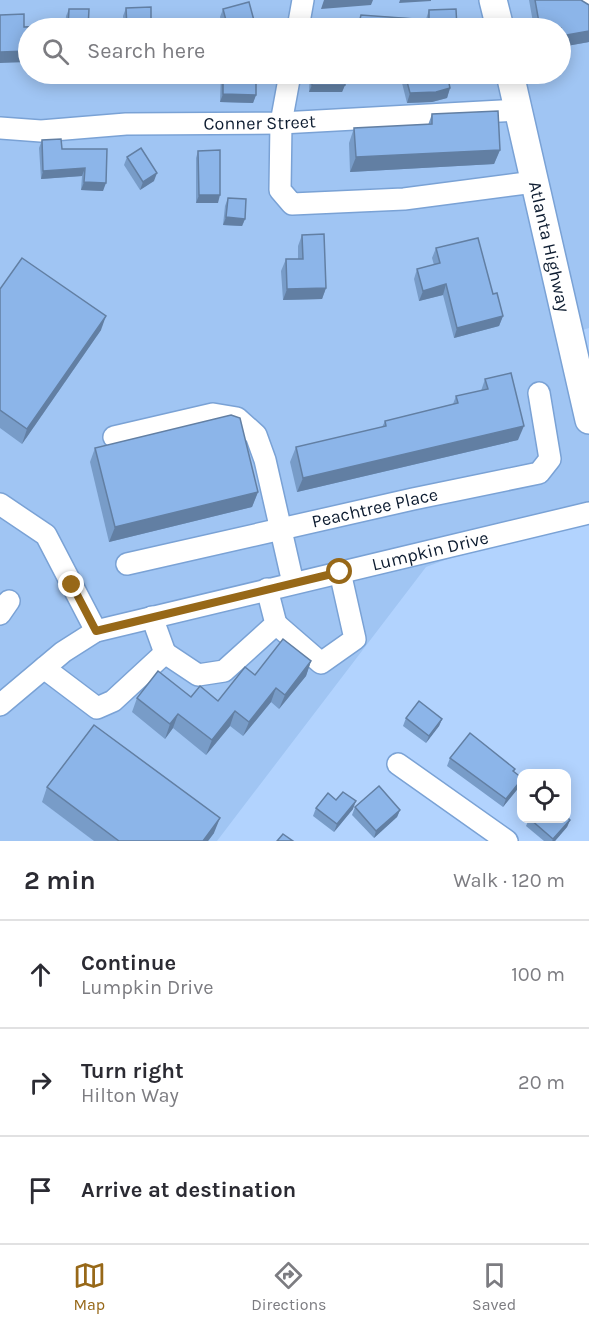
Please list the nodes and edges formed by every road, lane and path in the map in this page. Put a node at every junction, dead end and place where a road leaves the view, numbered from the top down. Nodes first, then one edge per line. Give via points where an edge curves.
1 (303, 0) edge
2 (493, 0) edge
3 (300, 18) edge
4 (498, 18) edge
5 (288, 84) edge
6 (512, 84) edge
7 (518, 110) junction
8 (281, 123) junction
9 (0, 129) edge
10 (534, 182) junction
11 (539, 393) dead end
12 (589, 420) edge
13 (114, 437) dead end
14 (0, 504) edge
15 (589, 513) edge
16 (280, 529) junction
17 (127, 564) dead end
18 (340, 572) junction
19 (293, 583) junction
20 (267, 589) junction
21 (152, 617) junction
22 (276, 624) junction
23 (96, 631) junction
24 (165, 653) junction
25 (44, 668) junction
26 (0, 705) edge
27 (398, 764) dead end
28 (507, 841) edge

1 - 3 street
2 - 4 main road
5 - 8 street
6 - 7 main road, Atlanta Highway
7 - 8 street, Conner Street
7 - 10 main road, Atlanta Highway
8 - 9 street, Conner Street
8 - 10 street via 280,190 292,204 404,200
10 - 12 main road, Atlanta Highway
11 - 16 street, Peachtree Place via 550,459 538,473
13 - 16 street via 213,414 237,418 256,435
14 - 23 street via 46,535
15 - 18 street, Lumpkin Drive
16 - 17 street, Peachtree Place
16 - 19 street
18 - 19 street, Lumpkin Drive
18 - 22 street via 355,639 321,663
19 - 20 street, Lumpkin Drive
20 - 21 street, Lumpkin Drive
20 - 22 street
21 - 23 street, Lumpkin Drive
21 - 24 street
22 - 24 street via 224,671 198,675
23 - 25 street, Lumpkin Drive
24 - 25 street via 113,701 97,708
25 - 26 street, Lumpkin Drive
27 - 28 street

